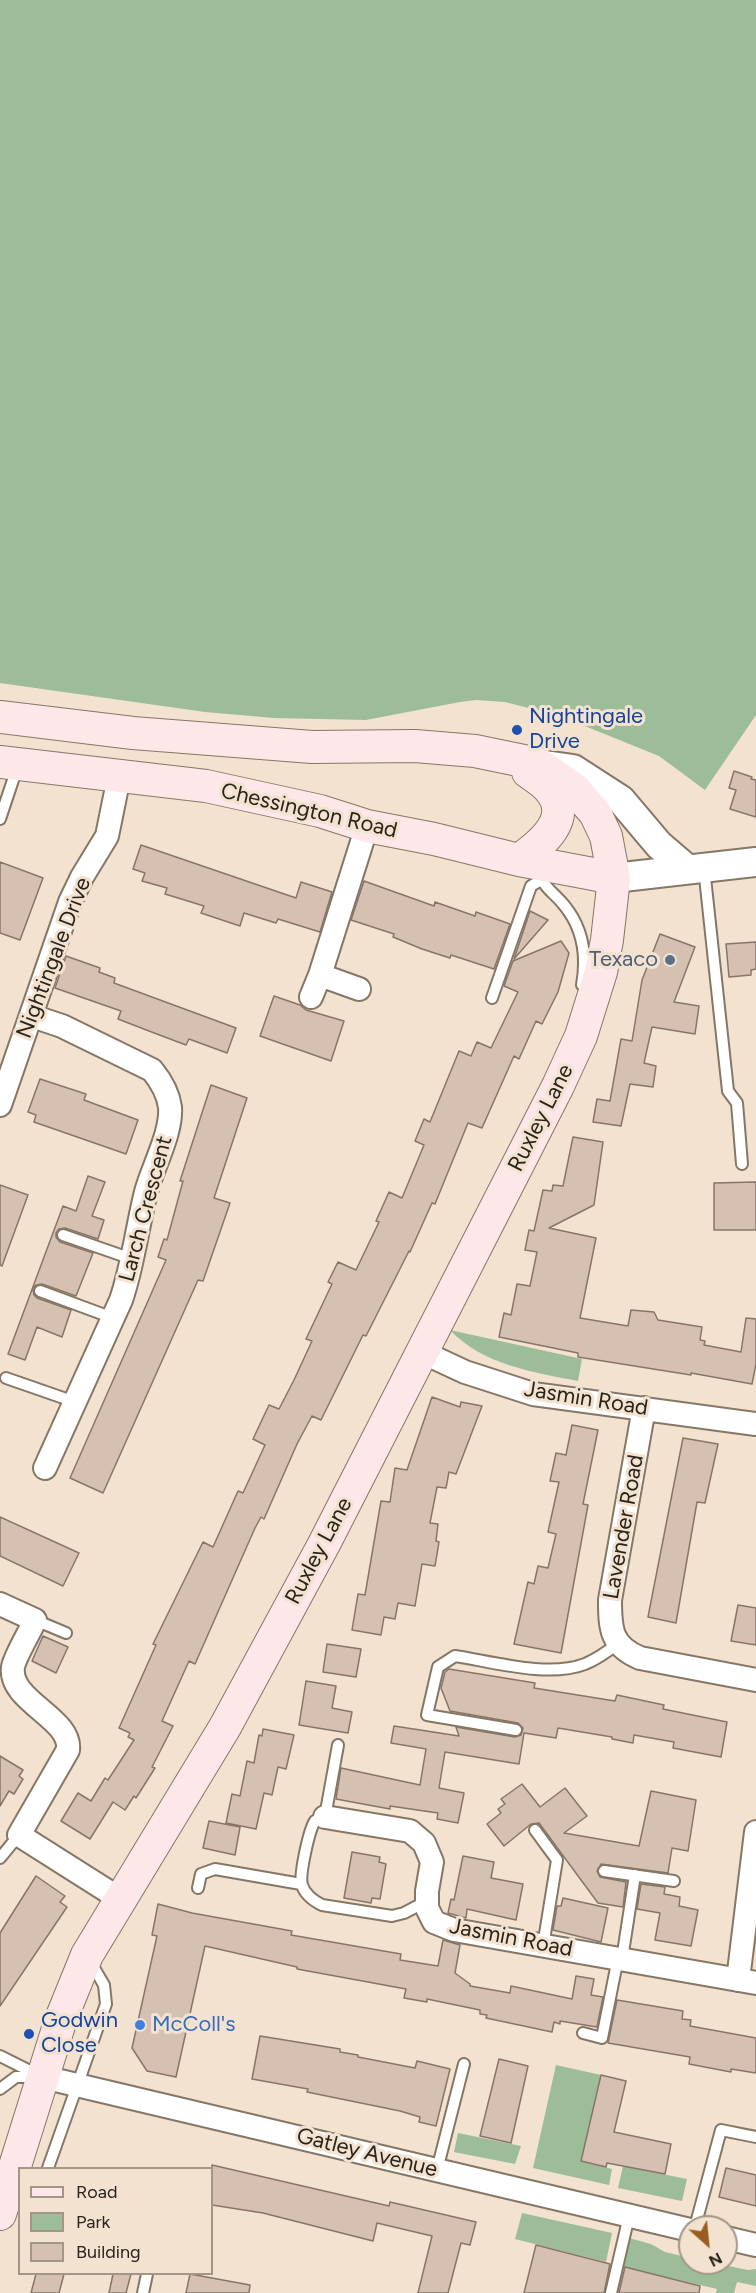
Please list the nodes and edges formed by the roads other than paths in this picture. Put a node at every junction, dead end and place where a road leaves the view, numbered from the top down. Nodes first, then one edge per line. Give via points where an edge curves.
1 (0, 717) edge
2 (496, 755) junction
3 (9, 763) edge
4 (538, 764) junction
5 (119, 777) junction
6 (0, 819) edge
7 (367, 826) junction
8 (756, 862) edge
9 (532, 868) junction
10 (695, 868) junction
11 (614, 878) junction
12 (320, 975) junction
13 (359, 989) dead end
14 (311, 997) dead end
15 (579, 997) dead end
16 (492, 998) dead end
17 (32, 1016) junction
18 (0, 1105) edge
19 (742, 1164) dead end
20 (63, 1235) dead end
21 (132, 1259) junction
22 (40, 1291) dead end
23 (113, 1317) junction
24 (422, 1352) junction
25 (6, 1378) dead end
26 (75, 1402) junction
27 (644, 1408) junction
28 (756, 1424) edge
29 (45, 1468) dead end
30 (0, 1604) edge
31 (35, 1620) junction
32 (66, 1633) dead end
33 (617, 1644) junction
34 (756, 1680) edge
35 (516, 1730) dead end
36 (338, 1745) dead end
37 (325, 1817) junction
38 (535, 1830) dead end
39 (756, 1832) edge
40 (19, 1835) junction
41 (0, 1858) edge
42 (604, 1870) dead end
43 (635, 1875) junction
44 (674, 1881) dead end
45 (301, 1884) junction
46 (198, 1888) dead end
47 (120, 1899) junction
48 (427, 1901) junction
49 (543, 1946) junction
50 (87, 1955) junction
51 (620, 1959) junction
52 (747, 1982) edge
53 (583, 2033) dead end
54 (0, 2056) edge
55 (464, 2064) dead end
56 (43, 2077) junction
57 (78, 2087) junction
58 (0, 2089) edge
59 (756, 2137) edge
60 (49, 2167) edge
61 (437, 2170) junction
62 (6, 2196) edge
63 (698, 2215) edge
64 (629, 2216) junction
65 (678, 2227) edge
66 (738, 2241) edge
67 (756, 2245) edge
68 (147, 2275) edge
69 (143, 2293) edge
70 (611, 2293) edge

1 - 2 main road via 133,733 300,746 415,746
2 - 4 main road
2 - 9 main road via 550,790 557,805 558,819
3 - 5 main road, Chessington Road
3 - 6 lane
4 - 10 street via 573,769 621,800 659,845
4 - 11 main road via 574,789 595,813 606,836
5 - 7 main road, Chessington Road via 206,786 320,811
5 - 17 street, Nightingale Drive via 107,836 70,902
7 - 9 main road, Chessington Road via 434,839
7 - 12 street
8 - 10 street, Chessington Road
9 - 11 main road, Chessington Road
9 - 15 lane via 565,906 584,948
9 - 16 lane via 531,886
10 - 11 street, Chessington Road
10 - 19 lane via 728,1091 737,1103
11 - 24 main road, Ruxley Lane via 601,972 558,1086
12 - 13 street
12 - 14 street
17 - 18 street, Nightingale Drive
17 - 21 street, Larch Crescent via 62,1026 152,1070 167,1092 169,1120
20 - 21 lane
21 - 23 street, Larch Crescent
22 - 23 lane
23 - 26 street, Larch Crescent
24 - 27 street, Jasmin Road via 465,1372 533,1394
24 - 47 main road, Ruxley Lane via 225,1727
25 - 26 lane
26 - 29 street, Larch Crescent
27 - 28 street, Jasmin Road
27 - 33 street, Lavender Road via 610,1600 610,1622
30 - 31 street
31 - 32 lane
31 - 40 street via 13,1667 15,1681 69,1742
33 - 34 street via 640,1658
33 - 35 lane via 584,1665 564,1669 547,1670 455,1656 438,1666 428,1715
36 - 37 lane
37 - 45 lane via 311,1827
37 - 48 street, Jasmin Road via 410,1832 424,1843 432,1862
38 - 49 lane via 557,1860
39 - 52 street, Jasmin Road
40 - 41 lane
40 - 47 street
42 - 43 lane
43 - 44 lane
43 - 51 lane
45 - 46 lane via 215,1869 201,1874
45 - 48 lane via 322,1905 392,1916
47 - 50 main road, Ruxley Lane
48 - 49 street, Jasmin Road via 434,1922 454,1930
49 - 51 street, Jasmin Road
50 - 56 main road, Ruxley Lane
50 - 57 lane via 104,1985 106,2004
51 - 52 street, Jasmin Road
51 - 53 lane via 602,2038
54 - 56 lane
55 - 61 lane
56 - 57 street, Gatley Avenue
56 - 58 lane via 16,2077
56 - 62 main road, Ruxley Lane
57 - 60 lane
57 - 61 street, Gatley Avenue
59 - 63 lane via 721,2130
61 - 64 street, Gatley Avenue
64 - 65 street, Gatley Avenue
64 - 70 lane
66 - 67 street
68 - 69 lane

